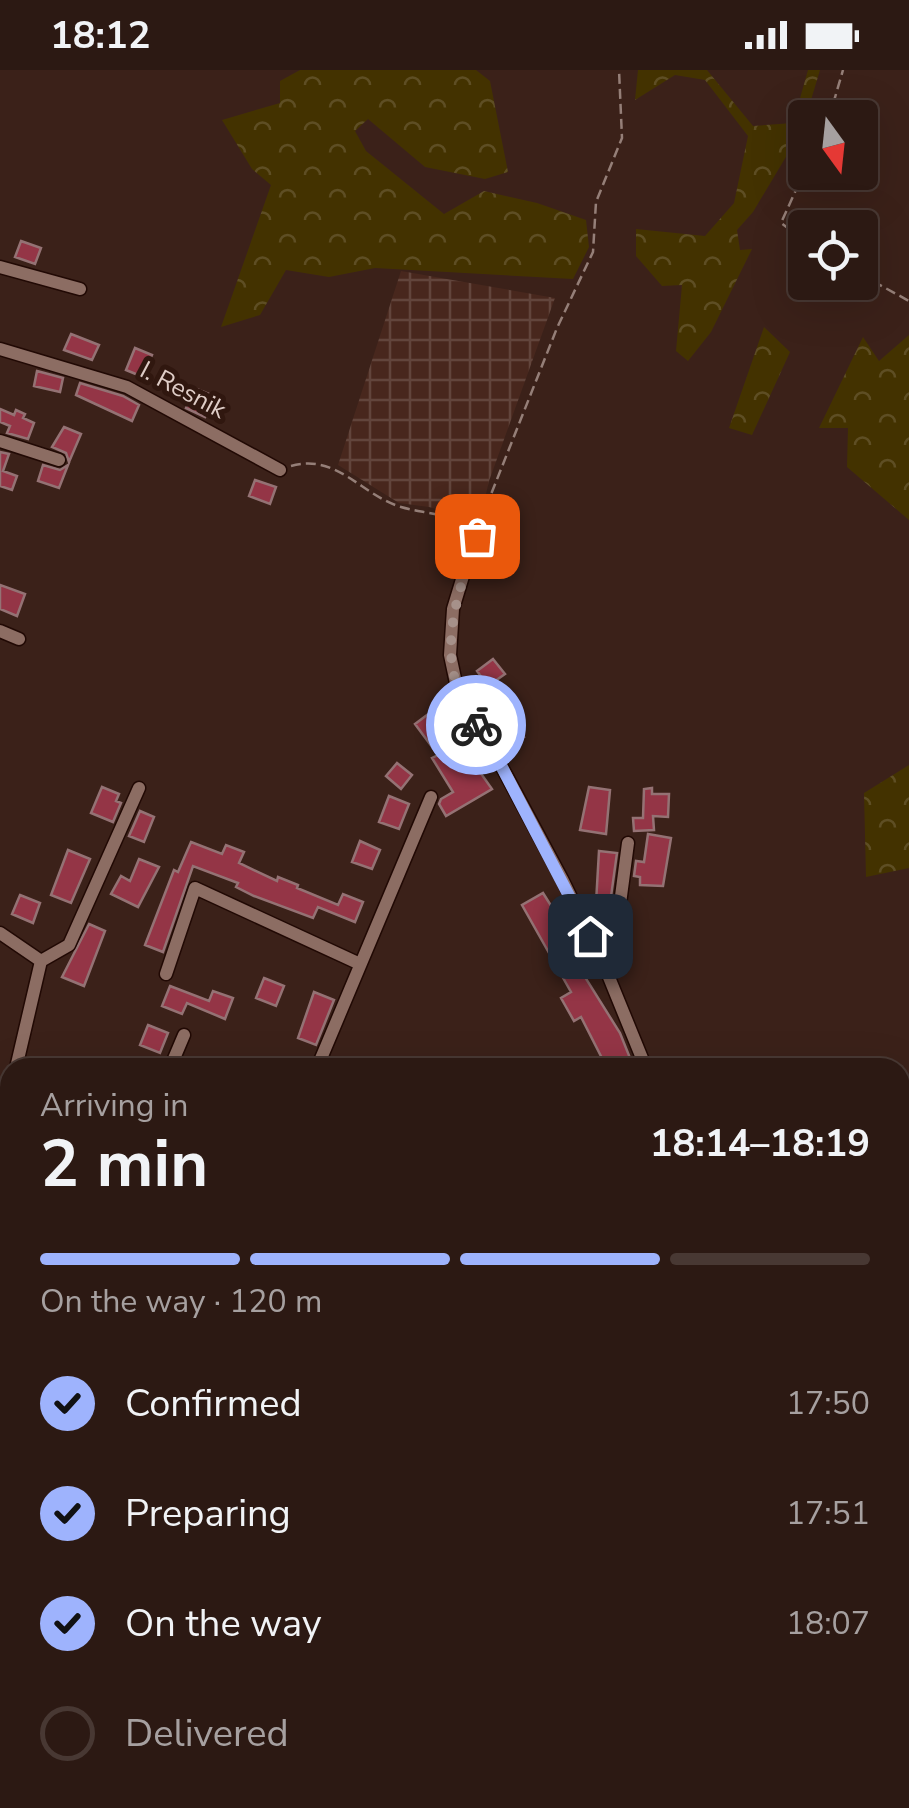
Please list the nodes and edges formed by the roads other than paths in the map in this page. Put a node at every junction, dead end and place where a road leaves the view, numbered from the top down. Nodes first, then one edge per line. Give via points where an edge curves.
1 (0, 267) edge
2 (80, 289) dead end
3 (0, 349) edge
4 (0, 441) edge
5 (59, 460) dead end
6 (280, 470) road end
7 (480, 520) road end
8 (0, 631) edge
9 (19, 639) dead end
10 (139, 788) dead end
11 (431, 798) dead end
12 (628, 844) dead end
13 (0, 932) edge
14 (40, 962) junction
15 (360, 964) junction
16 (604, 965) junction
17 (166, 974) dead end
18 (184, 1034) dead end
19 (18, 1058) edge
20 (174, 1058) edge
21 (321, 1058) edge
22 (642, 1058) edge

1 - 2 street
3 - 6 street, I. Resnik via 128,386
4 - 5 street
7 - 16 street via 452,609 450,656 460,702 496,756
8 - 9 street
10 - 14 street via 68,946
11 - 15 street
12 - 16 street
13 - 14 street
14 - 19 street
15 - 17 street via 195,888
15 - 21 street
16 - 22 street
18 - 20 street

